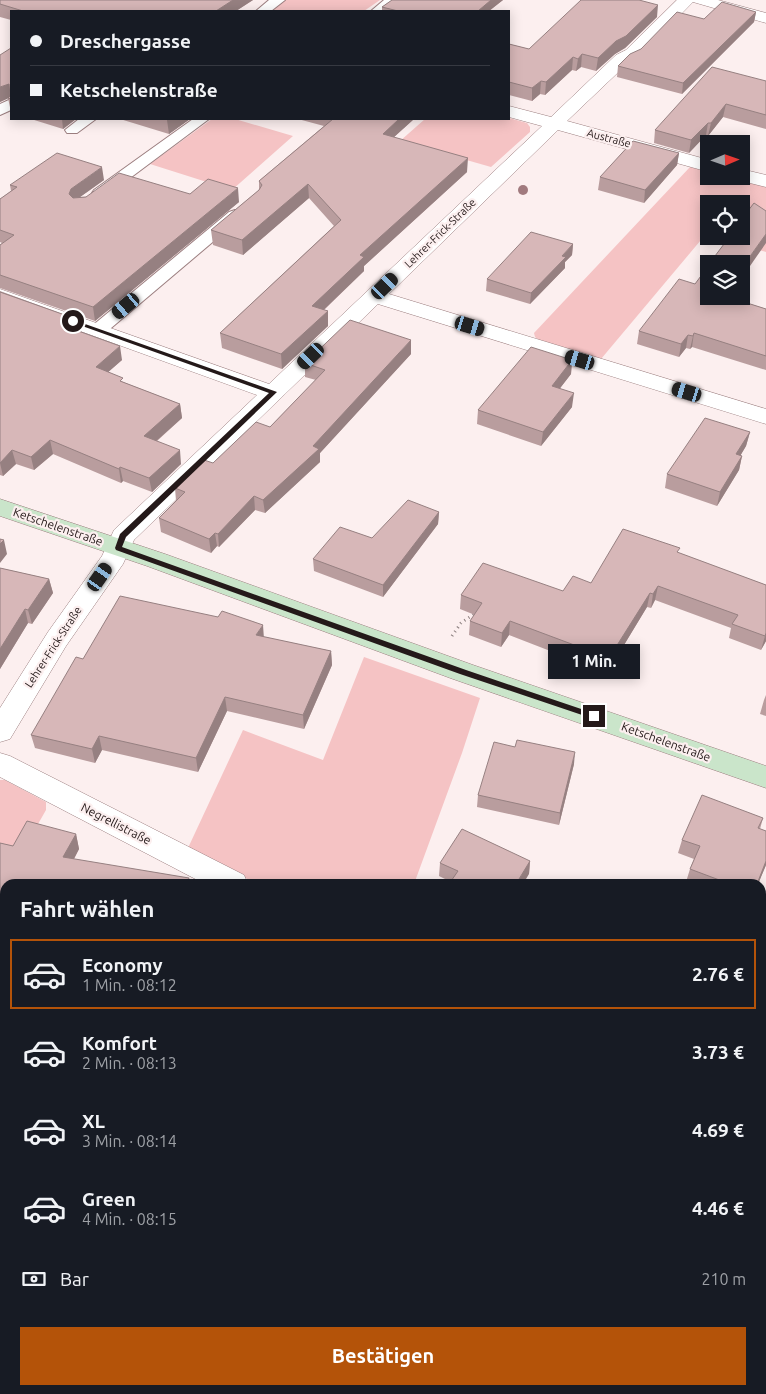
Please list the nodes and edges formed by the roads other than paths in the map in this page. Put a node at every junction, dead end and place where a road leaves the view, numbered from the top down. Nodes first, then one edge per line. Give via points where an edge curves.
1 (278, 0) edge
2 (394, 0) edge
3 (686, 0) edge
4 (700, 0) edge
5 (264, 10) edge
6 (379, 10) edge
7 (766, 18) edge
8 (510, 111) edge
9 (87, 120) edge
10 (201, 120) edge
11 (554, 124) junction
12 (72, 130) dead end
13 (700, 164) edge
14 (750, 177) edge
15 (766, 181) edge
16 (89, 201) edge
17 (246, 206) edge
18 (0, 295) edge
19 (374, 296) junction
20 (98, 330) junction
21 (273, 392) junction
22 (766, 417) edge
23 (0, 507) edge
24 (118, 548) junction
25 (0, 731) edge
26 (0, 764) edge
27 (766, 777) edge
28 (223, 879) edge

1 - 5 lane
2 - 6 lane
3 - 11 street, Lehrer-Frick-Straße
4 - 7 street
8 - 11 street, Austraße
9 - 12 lane
10 - 16 lane
11 - 13 street, Austraße
11 - 19 street, Lehrer-Frick-Straße
14 - 15 street
17 - 20 lane
18 - 20 street
19 - 21 street, Lehrer-Frick-Straße
19 - 22 street
20 - 21 street
21 - 24 street, Lehrer-Frick-Straße via 123,536
23 - 24 main road, Ketschelenstraße
24 - 25 street, Lehrer-Frick-Straße
24 - 27 main road, Ketschelenstraße
26 - 28 street, Negrellistraße

